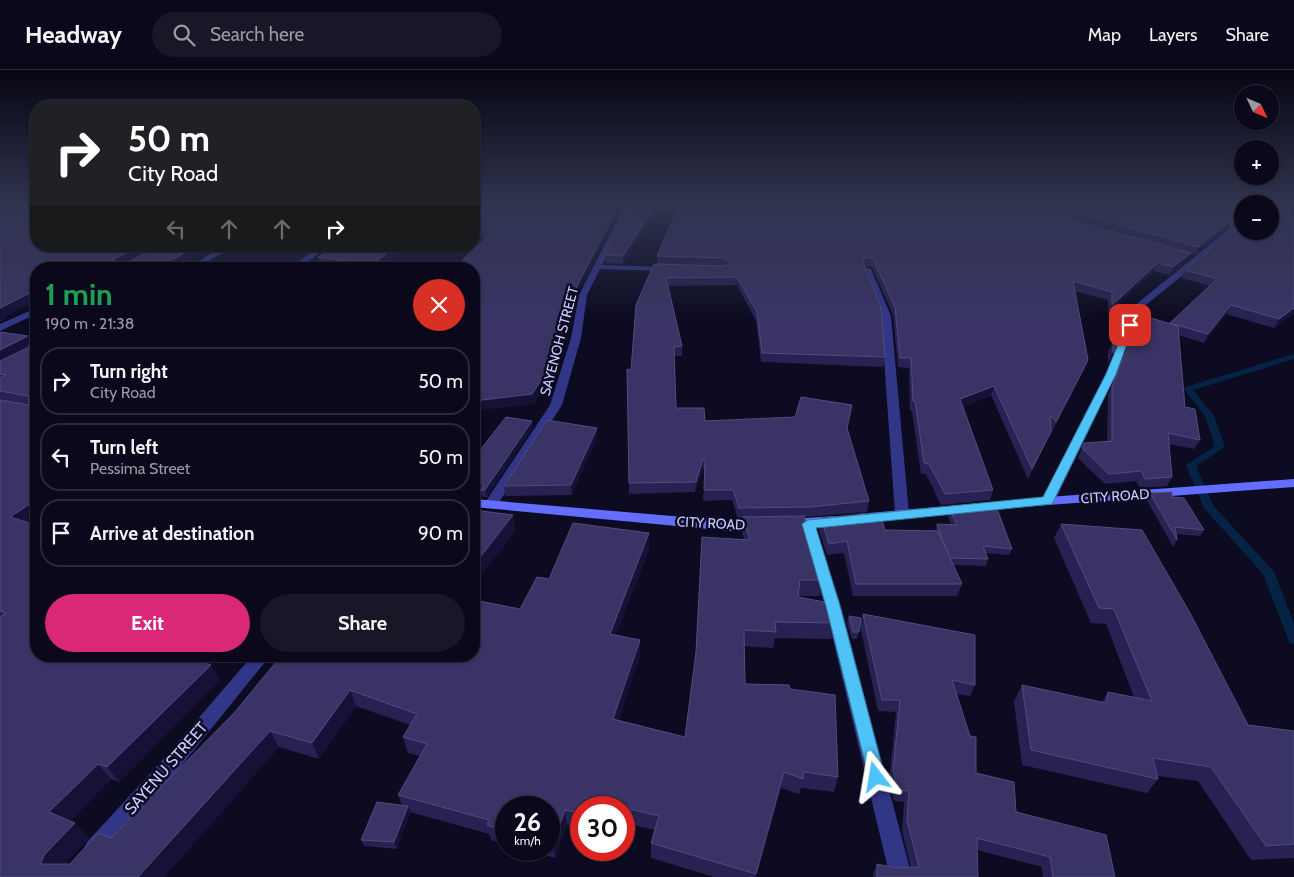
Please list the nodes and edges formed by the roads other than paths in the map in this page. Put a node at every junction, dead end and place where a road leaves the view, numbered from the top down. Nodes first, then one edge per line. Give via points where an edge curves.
1 (610, 243) edge
2 (1214, 243) edge
3 (219, 252) edge
4 (316, 252) edge
5 (201, 262) edge
6 (302, 262) edge
7 (598, 267) junction
8 (675, 269) edge
9 (868, 269) edge
10 (30, 314) edge
11 (0, 328) edge
12 (1294, 483) edge
13 (1048, 501) junction
14 (480, 503) edge
15 (491, 504) junction
16 (902, 514) junction
17 (808, 524) junction
18 (257, 662) edge
19 (82, 863) edge
20 (901, 877) edge

1 - 7 street, SAYENOH STREET
2 - 13 street via 1191,258 1137,308 1111,374
3 - 5 street
4 - 6 street
7 - 8 street
7 - 15 street, SAYENOH STREET via 583,295 576,338 556,405
9 - 16 street via 886,316
10 - 11 street
12 - 13 main road, CITY ROAD
13 - 16 main road, CITY ROAD
14 - 15 main road, CITY ROAD
15 - 17 main road, CITY ROAD via 730,526
16 - 17 main road, CITY ROAD
17 - 20 street via 833,606
18 - 19 street, SAYENU STREET

